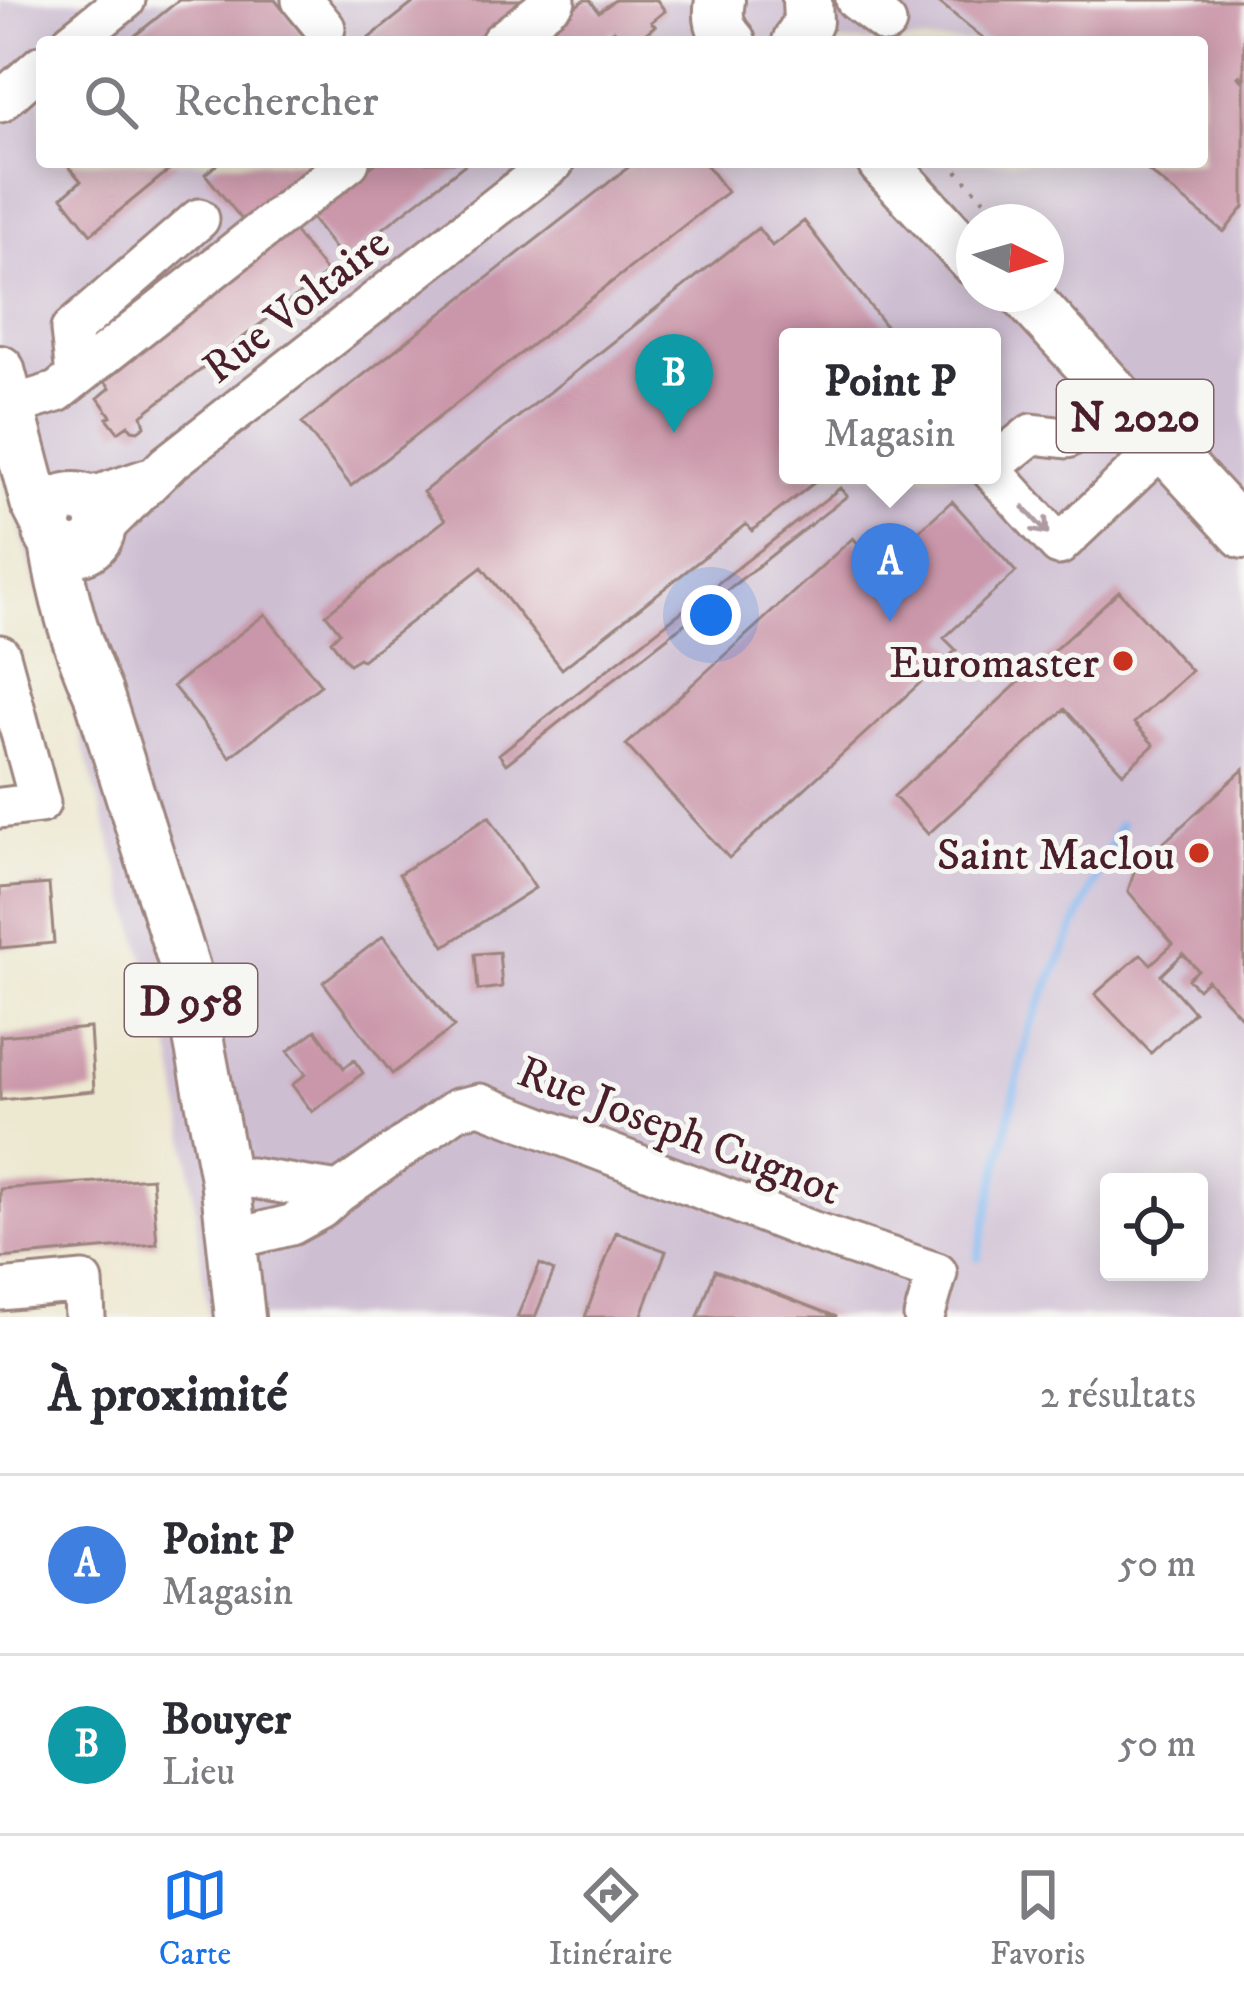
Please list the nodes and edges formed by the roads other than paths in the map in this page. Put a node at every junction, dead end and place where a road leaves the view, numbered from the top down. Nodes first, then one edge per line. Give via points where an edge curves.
1 (125, 0) edge
2 (555, 0) edge
3 (79, 36) edge
4 (509, 36) edge
5 (36, 70) edge
6 (0, 102) edge
7 (341, 168) edge
8 (546, 168) edge
9 (888, 168) edge
10 (922, 168) edge
11 (956, 205) edge
12 (199, 219) dead end
13 (956, 242) edge
14 (1039, 312) edge
15 (76, 376) junction
16 (5, 388) edge
17 (1114, 394) junction
18 (1163, 446) junction
19 (1001, 461) edge
20 (1001, 479) edge
21 (75, 521) junction
22 (1244, 534) edge
23 (0, 655) edge
24 (0, 808) edge
25 (225, 1179) junction
26 (339, 1192) junction
27 (233, 1239) junction
28 (0, 1290) edge
29 (85, 1317) edge
30 (240, 1317) edge
31 (924, 1317) edge

1 - 3 street
2 - 4 street
5 - 6 street
7 - 15 street
8 - 21 street, Rue Voltaire via 152,477
9 - 13 main road
10 - 11 main road
12 - 15 street via 70,330
14 - 17 main road, N 2020
15 - 16 street via 57,392
16 - 21 main road, D 958 via 35,502
17 - 18 main road, N 2020
17 - 19 street via 1067,438 1031,434
20 -> 18 street via 1058,545
18 - 22 main road, N 2020
21 - 25 main road, D 958 via 94,561 98,693 185,968
23 - 24 street via 40,803
25 - 26 street
25 - 27 main road, D 958
26 - 27 street, Rue Joseph Cugnot via 291,1225
26 - 31 street, Rue Joseph Cugnot via 457,1109 479,1104 937,1274
27 - 30 main road, D 958
28 - 29 street via 83,1282

